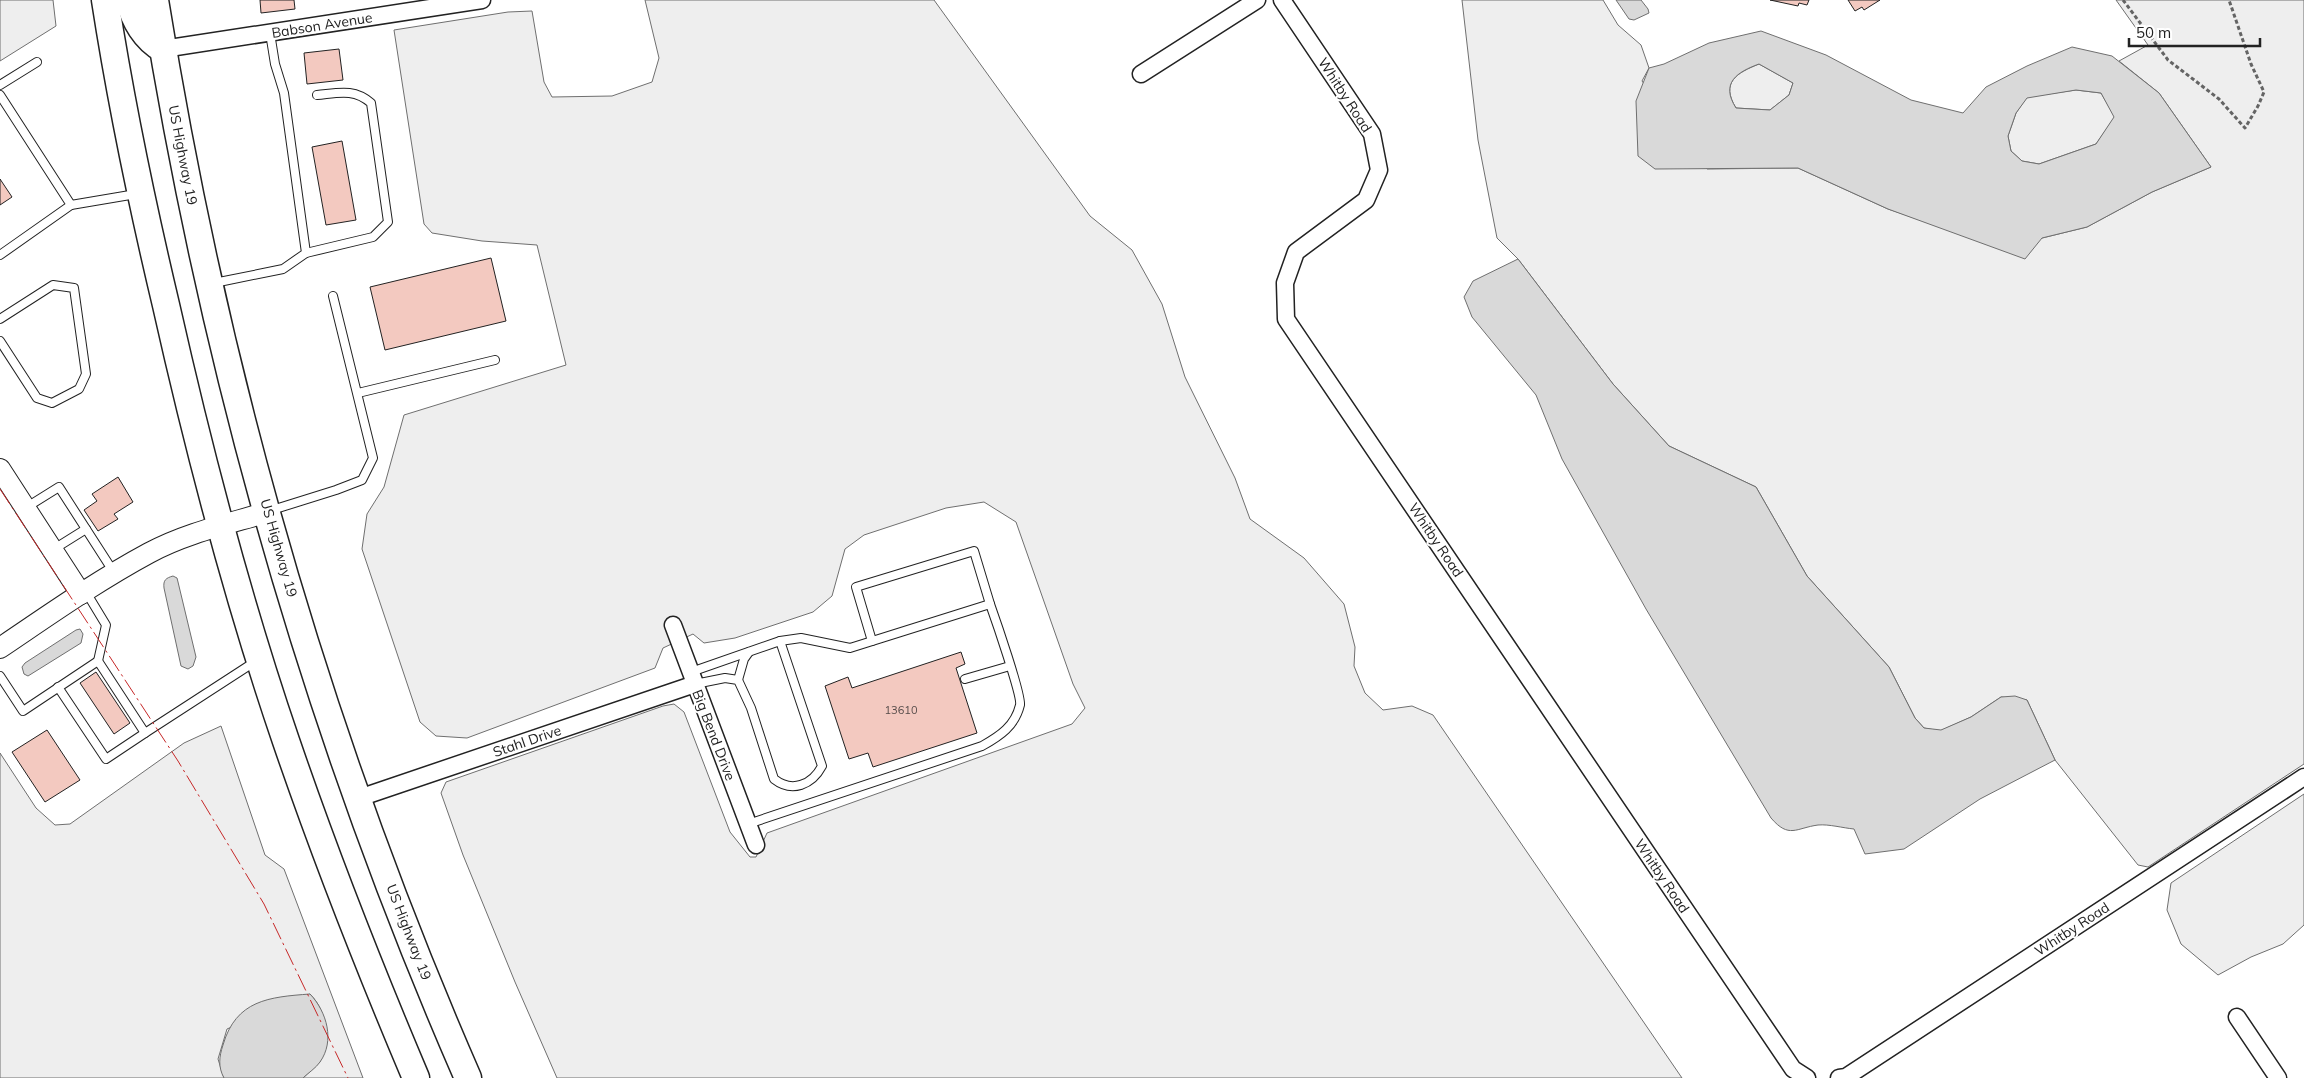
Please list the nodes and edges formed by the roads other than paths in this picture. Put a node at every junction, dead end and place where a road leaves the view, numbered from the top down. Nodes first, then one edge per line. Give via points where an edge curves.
1 (105, 0) edge
2 (129, 0) edge
3 (155, 0) edge
4 (482, 0) edge
5 (1257, 0) edge
6 (1282, 0) edge
7 (270, 33) junction
8 (163, 49) junction
9 (38, 62) dead end
10 (1141, 74) dead end
11 (0, 85) edge
12 (0, 95) edge
13 (317, 95) dead end
14 (140, 193) junction
15 (71, 205) junction
16 (306, 254) junction
17 (0, 255) edge
18 (210, 283) junction
19 (333, 296) dead end
20 (0, 319) edge
21 (0, 340) edge
22 (495, 360) dead end
23 (358, 393) junction
24 (0, 469) edge
25 (25, 508) junction
26 (268, 512) junction
27 (221, 526) junction
28 (86, 529) junction
29 (53, 550) junction
30 (115, 574) junction
31 (83, 593) junction
32 (990, 604) junction
33 (673, 625) dead end
34 (780, 640) junction
35 (872, 641) junction
36 (0, 648) edge
37 (748, 652) junction
38 (260, 658) junction
39 (98, 661) junction
40 (1010, 666) junction
41 (0, 676) edge
42 (693, 678) junction
43 (965, 679) dead end
44 (738, 680) junction
45 (58, 687) junction
46 (145, 733) junction
47 (2304, 776) edge
48 (359, 798) junction
49 (748, 824) junction
50 (756, 845) dead end
51 (2237, 1017) dead end
52 (416, 1078) edge
53 (468, 1078) edge
54 (1807, 1078) edge
55 (1839, 1078) edge
56 (2278, 1078) edge

1 - 14 highway
2 - 8 highway via 144,32 152,43
3 - 8 highway, US Highway 19
4 - 7 street, Babson Avenue
5 - 10 street
6 - 54 street, Whitby Road via 1372,134 1379,170 1366,200 1296,252 1285,283 1286,318 1793,1069
7 - 8 street, Babson Avenue
7 - 16 lane via 284,93
8 - 18 highway, US Highway 19
9 - 11 lane
12 - 15 lane
13 - 16 lane via 347,92 362,96 371,103 388,222 373,237
14 - 15 lane
14 - 27 highway via 192,422
15 - 17 lane
16 - 18 lane via 283,269
18 - 26 highway, US Highway 19 via 234,392
19 - 23 lane
20 - 21 lane via 53,285 74,288 86,374 79,389 52,403 37,398
22 - 23 lane
23 - 26 lane via 373,458 362,480
24 - 25 street
25 - 28 lane via 59,487
25 - 29 street
26 - 27 street
26 - 48 highway, US Highway 19 via 328,711
27 - 30 street via 190,535 150,553
27 - 38 highway
28 - 29 lane
28 - 30 lane
29 - 31 street
30 - 31 street
31 - 36 street
31 - 39 lane via 106,624
32 - 35 lane
32 - 35 lane via 974,551 865,584 856,587
32 - 40 lane
33 - 42 street, Big Bend Drive
34 - 35 lane via 802,638 850,648
34 - 37 lane
34 - 44 lane via 822,766 810,781 795,787 781,785 774,779 751,708
37 - 42 lane
37 - 44 lane
38 - 46 lane
38 - 52 highway via 327,856
39 - 45 lane
39 - 46 lane
40 - 43 lane
40 - 49 lane via 1021,703 1015,720 999,737 982,746
41 - 45 lane via 23,711
42 - 44 lane
42 - 48 street, Stahl Drive
42 - 49 street, Big Bend Drive
45 - 46 lane via 106,759
47 - 55 street, Whitby Road via 1846,1077
48 - 53 highway, US Highway 19 via 396,903
49 - 50 street, Big Bend Drive
51 - 56 street

